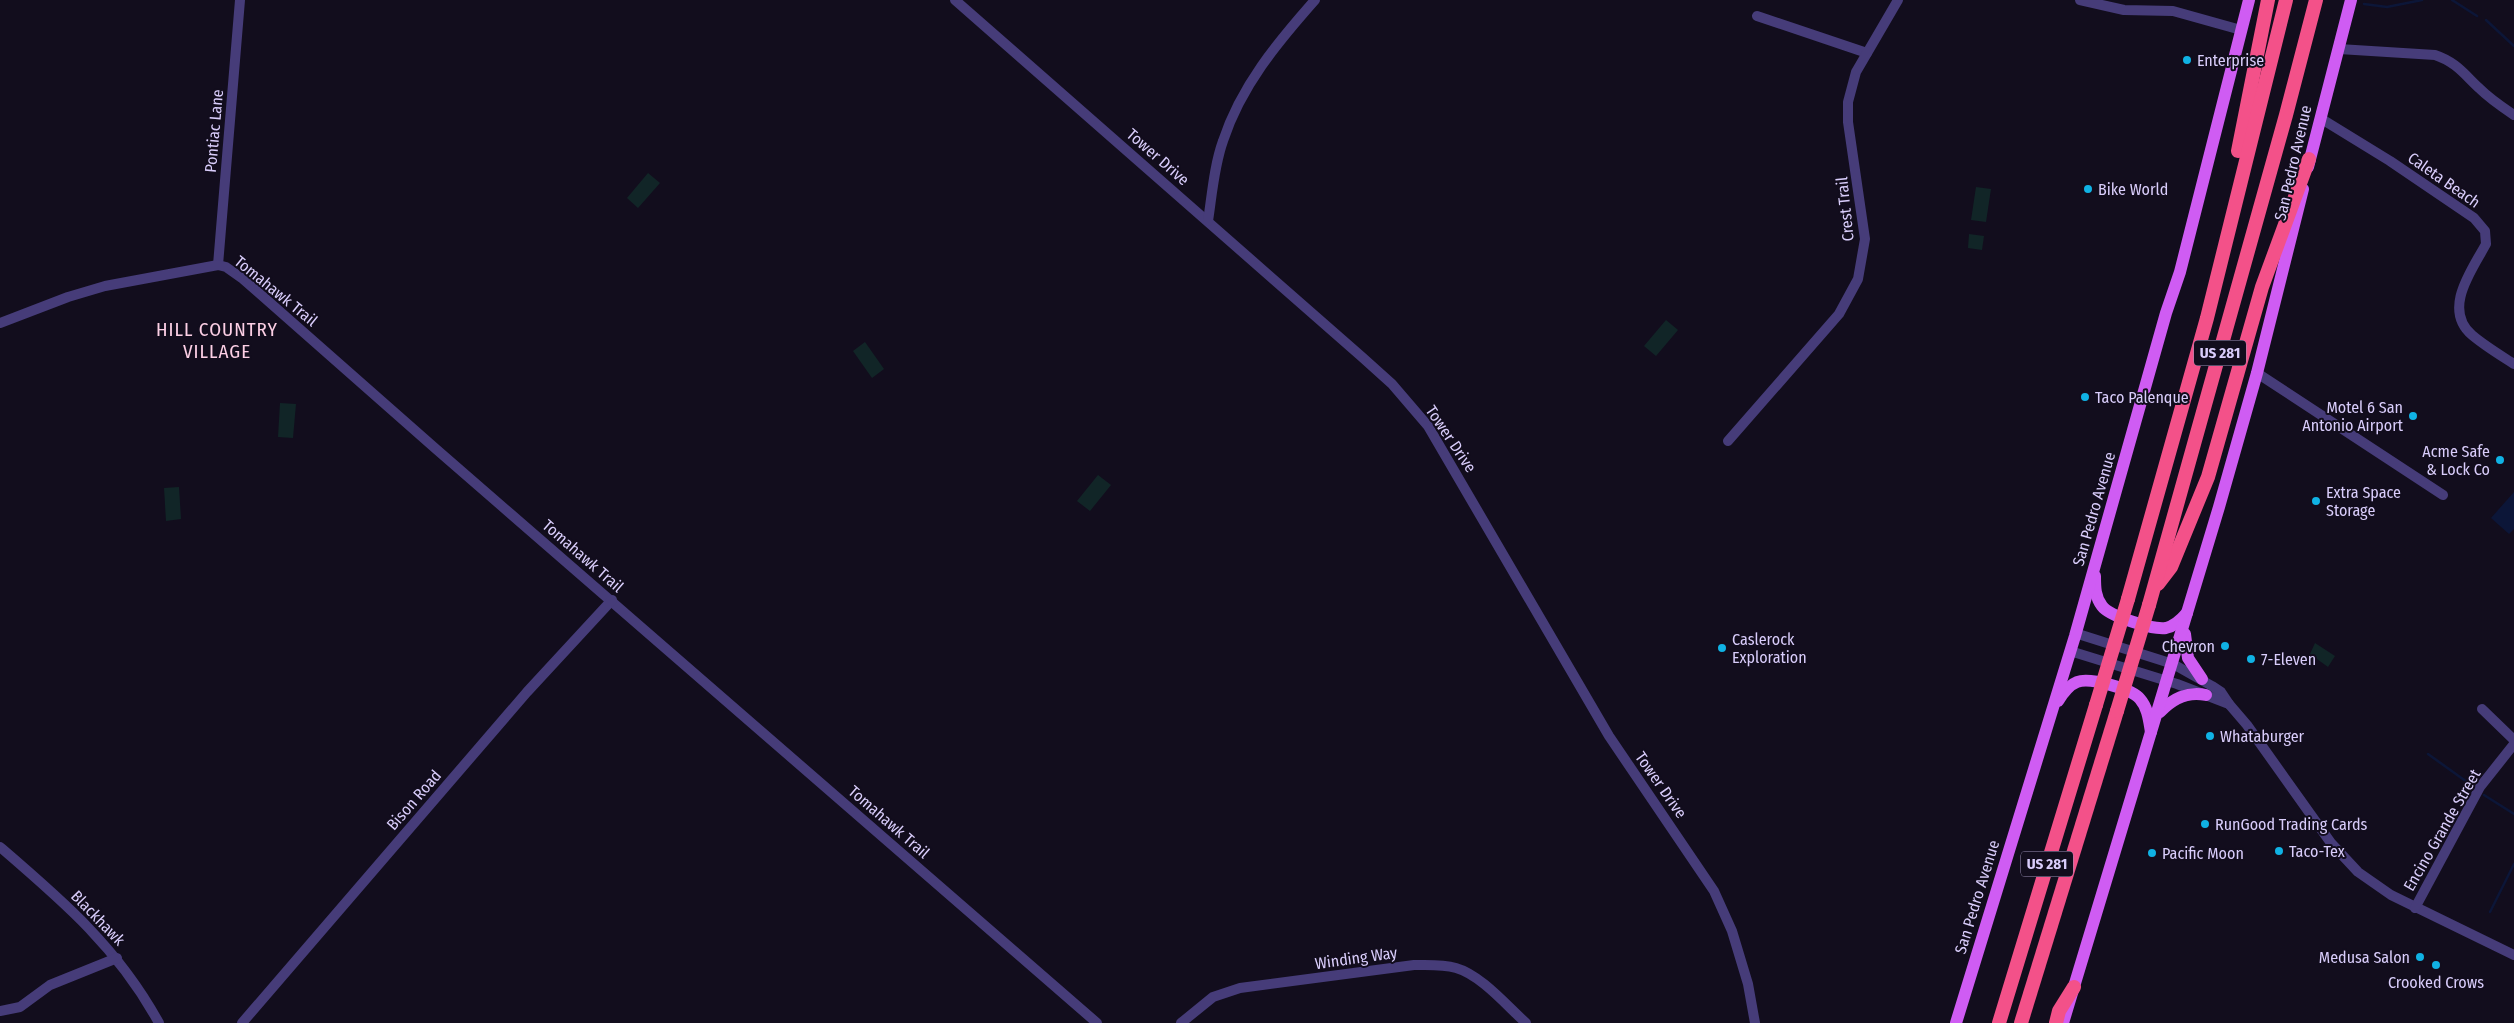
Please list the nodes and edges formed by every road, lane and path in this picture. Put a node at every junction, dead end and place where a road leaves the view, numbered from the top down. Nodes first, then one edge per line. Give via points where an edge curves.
1 (240, 0) edge
2 (955, 0) edge
3 (1315, 0) edge
4 (1898, 0) edge
5 (2080, 0) edge
6 (2249, 0) edge
7 (2268, 0) edge
8 (2286, 0) edge
9 (2316, 0) edge
10 (2351, 0) edge
11 (1757, 16) dead end
12 (2241, 30) junction
13 (2338, 49) junction
14 (1867, 54) junction
15 (2514, 115) edge
16 (2320, 118) junction
17 (2310, 159) junction
18 (1208, 221) junction
19 (218, 265) junction
20 (2207, 318) junction
21 (0, 323) edge
22 (2514, 364) edge
23 (2257, 372) junction
24 (1728, 440) dead end
25 (2443, 495) dead end
26 (2094, 569) junction
27 (2153, 591) junction
28 (612, 600) junction
29 (2189, 611) junction
30 (2185, 624) junction
31 (2075, 633) junction
32 (2070, 651) junction
33 (2173, 664) junction
34 (2202, 679) junction
35 (2168, 681) junction
36 (2206, 695) junction
37 (2229, 704) junction
38 (2053, 707) junction
39 (2482, 709) dead end
40 (2159, 714) junction
41 (2152, 735) junction
42 (2514, 740) edge
43 (2514, 744) edge
44 (0, 847) edge
45 (2415, 908) junction
46 (2514, 955) edge
47 (117, 958) junction
48 (2074, 987) junction
49 (0, 1011) edge
50 (159, 1023) edge
51 (242, 1023) edge
52 (1097, 1023) edge
53 (1181, 1023) edge
54 (1526, 1023) edge
55 (1755, 1023) edge
56 (1956, 1023) edge
57 (1998, 1023) edge
58 (2021, 1023) edge
59 (2056, 1023) edge
60 (2063, 1023) edge

1 - 19 street, Pontiac Lane
2 - 18 street, Tower Drive
3 - 18 street via 1261,65 1236,108 1222,142
4 - 14 street, Crest Trail
5 - 12 street via 2124,10 2179,12
6 - 12 main road, San Pedro Avenue
7 - 20 highway
8 - 20 highway, US 281
9 - 27 highway, US 281
10 - 13 main road, San Pedro Avenue
11 - 14 street
12 - 26 main road, San Pedro Avenue via 2180,272
13 - 15 street via 2435,55 2448,59 2478,88
13 - 16 main road, San Pedro Avenue
14 - 24 street, Crest Trail via 1852,82 1848,112 1865,239 1858,279 1839,314
16 - 17 main road, San Pedro Avenue
16 - 22 street, Caleta Beach via 2437,191 2482,227 2487,237 2486,244 2461,293 2462,319 2471,334
17 - 23 main road, San Pedro Avenue
17 - 27 highway via 2262,287 2208,477 2171,567
18 - 55 street, Tower Drive via 1392,384 1428,426 1609,736 1714,892 1732,932 1748,984
19 - 21 street, Tomahawk Trail via 105,286
19 - 28 street, Tomahawk Trail via 243,279
20 - 57 highway, US 281, bridge via 2128,598
23 - 25 street
23 - 29 main road, San Pedro Avenue
26 - 29 main road via 2098,598 2110,614 2162,628 2176,624
26 - 31 main road, San Pedro Avenue
27 - 58 highway, US 281, bridge
28 - 51 street, Bison Road via 527,692
28 - 52 street, Tomahawk Trail
29 - 30 main road, San Pedro Avenue
30 - 33 main road, San Pedro Avenue
30 - 34 main road via 2188,658
31 - 32 main road, San Pedro Avenue
31 - 33 street
32 - 35 street
32 - 38 main road, San Pedro Avenue
33 - 34 street
33 - 35 main road, San Pedro Avenue
34 - 37 street via 2221,692
35 - 36 street
35 - 40 main road, San Pedro Avenue
36 - 37 street
36 - 40 main road via 2178,698
37 - 45 street via 2248,725 2342,857 2372,883
38 - 41 main road via 2073,684 2093,681 2139,698 2147,712
38 - 56 main road, San Pedro Avenue
39 - 42 street
40 - 41 main road, San Pedro Avenue
41 - 48 main road, San Pedro Avenue
43 - 45 street, Encino Grande Street via 2480,786
44 - 47 street, Blackhawk via 52,892
45 - 46 street
47 - 49 street via 50,985 20,1007
47 - 50 street, Blackhawk
48 - 59 highway
48 - 60 main road, San Pedro Avenue
53 - 54 street, Winding Way via 1213,997 1240,988 1414,965 1439,965 1469,974

